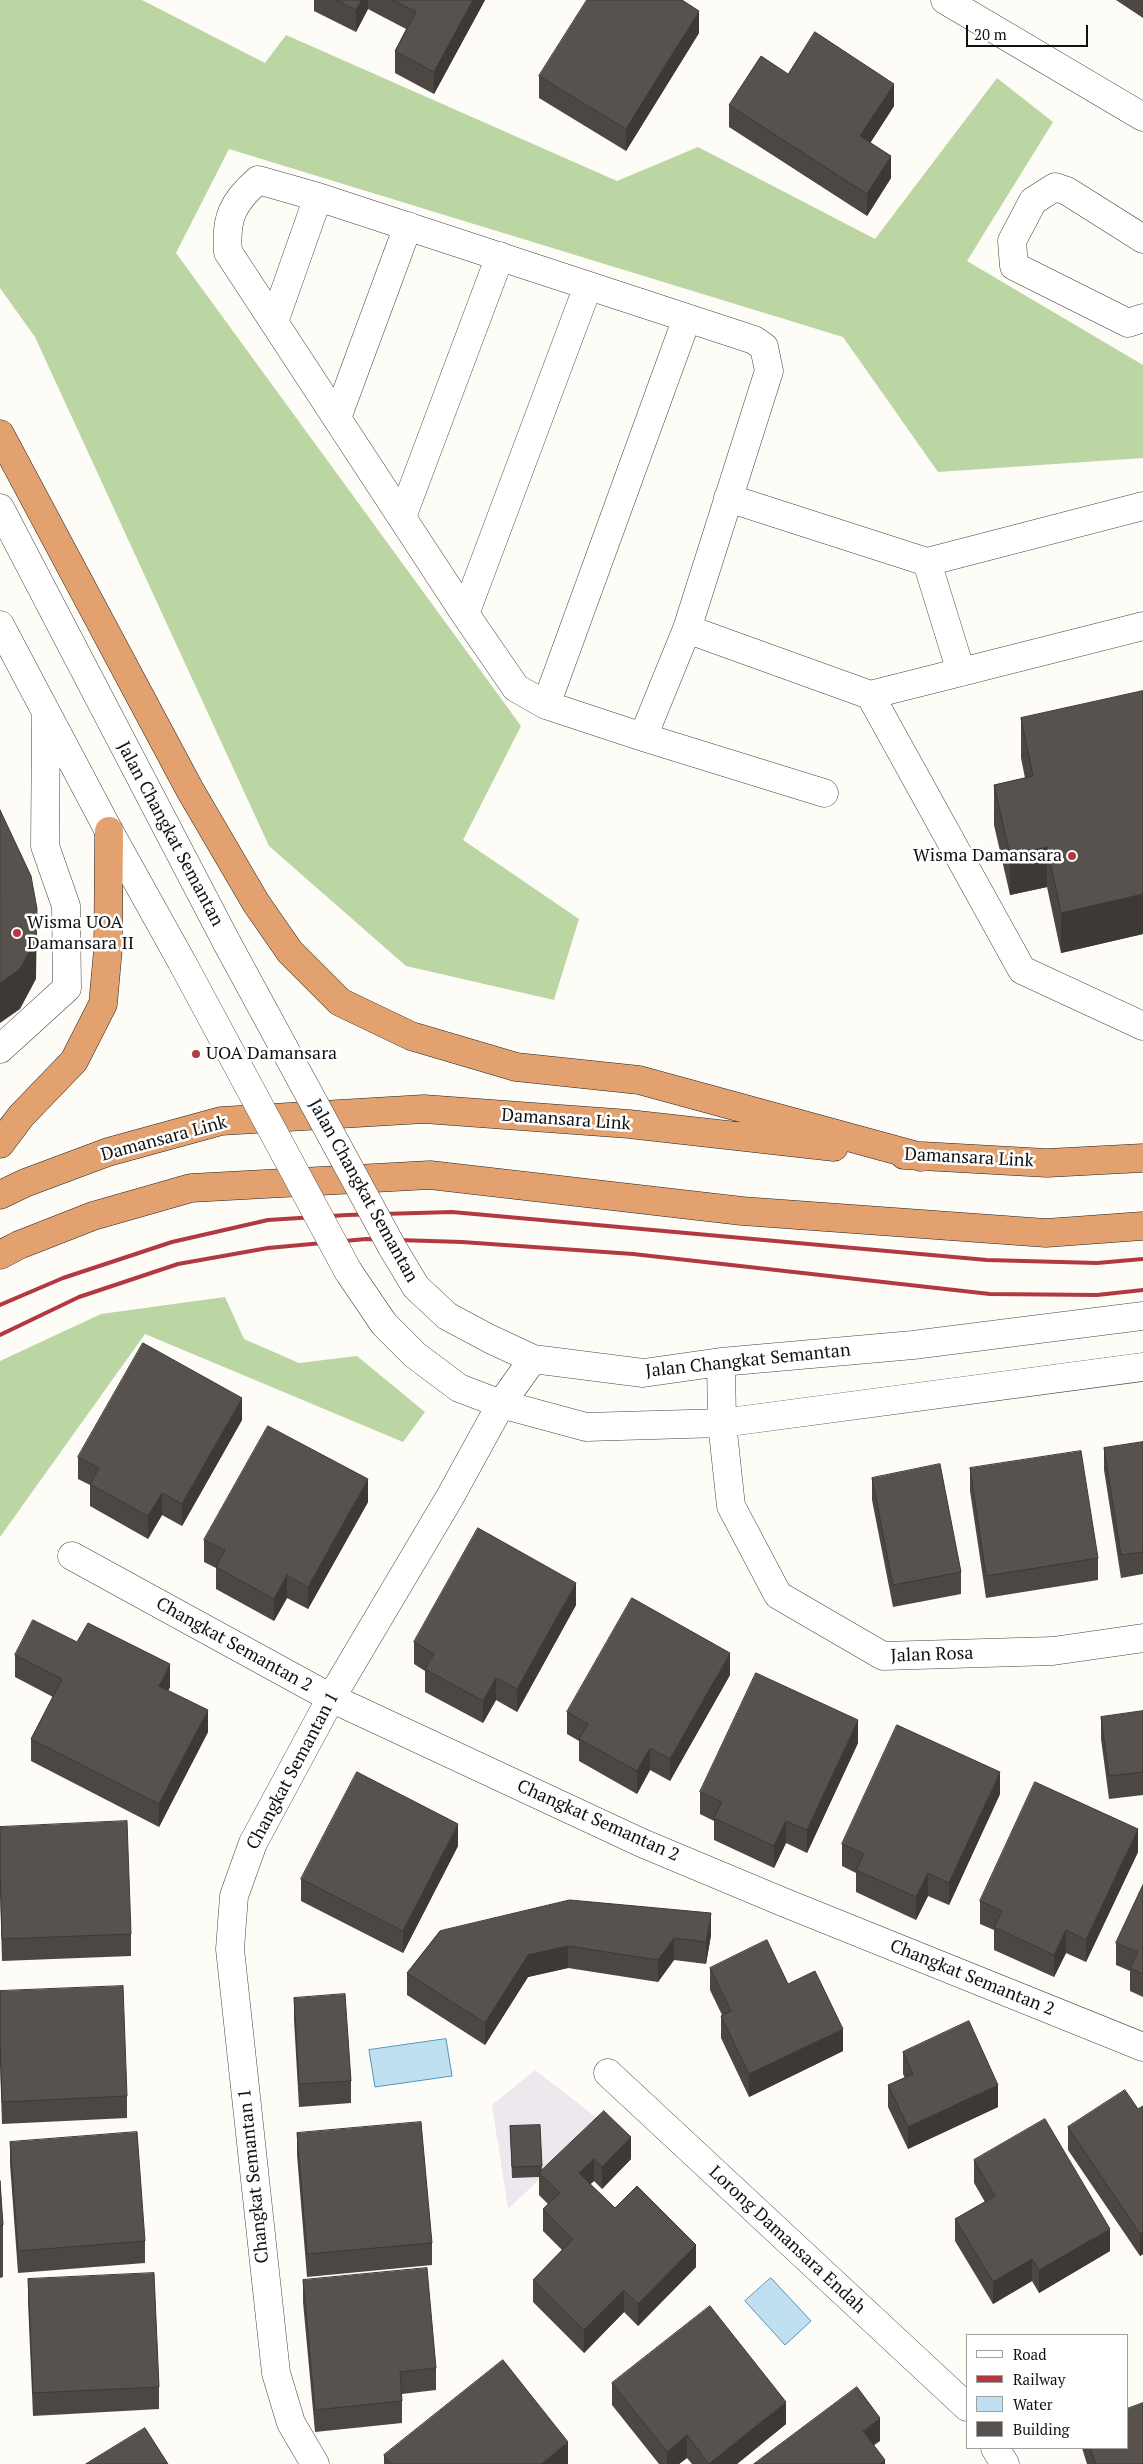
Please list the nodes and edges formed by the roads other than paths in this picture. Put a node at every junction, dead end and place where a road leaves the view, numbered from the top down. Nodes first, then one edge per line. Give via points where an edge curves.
1 (945, 0) edge
2 (1143, 117) edge
3 (318, 197) junction
4 (408, 226) junction
5 (1143, 238) edge
6 (500, 256) junction
7 (588, 286) junction
8 (687, 318) junction
9 (1143, 318) edge
10 (274, 322) junction
11 (337, 418) junction
12 (0, 434) edge
13 (728, 498) junction
14 (1143, 506) edge
15 (0, 508) edge
16 (402, 517) junction
17 (928, 562) junction
18 (465, 614) junction
19 (0, 625) edge
20 (1143, 626) edge
21 (687, 629) junction
22 (961, 672) junction
23 (870, 695) junction
24 (546, 705) junction
25 (46, 713) junction
26 (643, 738) junction
27 (824, 793) dead end
28 (109, 831) junction
29 (1143, 1026) edge
30 (0, 1050) edge
31 (0, 1144) edge
32 (921, 1157) junction
33 (1143, 1158) edge
34 (0, 1195) edge
35 (1143, 1226) edge
36 (0, 1255) edge
37 (1143, 1316) edge
38 (533, 1359) junction
39 (721, 1362) junction
40 (1143, 1367) edge
41 (501, 1404) junction
42 (722, 1423) junction
43 (72, 1556) dead end
44 (1143, 1638) edge
45 (331, 1698) junction
46 (1143, 2047) edge
47 (608, 2073) dead end
48 (966, 2406) edge
49 (996, 2449) edge
50 (315, 2464) edge
51 (1005, 2464) edge

1 - 2 street
3 - 4 street
3 - 10 street
3 - 10 street via 258,180 241,195 226,229 228,252
4 - 6 street
4 - 11 street
5 - 9 street via 1067,191 1055,188 1032,201 1012,241 1014,266 1128,323
6 - 7 street
6 - 16 street
7 - 8 street
7 - 18 street
8 - 13 street via 754,340 764,347 769,371
8 - 24 street
10 - 11 street
11 - 16 street
12 - 32 highway via 190,790 256,903 290,952 340,1002 411,1036 516,1067 639,1080
13 - 17 street
13 - 21 street
14 - 17 street
15 - 38 street, Jalan Changkat Semantan, bridge via 227,942 416,1287 447,1316
16 - 18 street
17 - 22 street
18 - 24 street via 516,688
19 - 25 street
20 - 22 street
21 - 23 street
21 - 26 street
22 - 23 street
23 - 29 street via 1022,970
24 - 26 street
25 - 28 street
25 - 30 street via 45,846 66,906 66,988
26 - 27 street
28 - 31 highway via 108,950 103,1004 74,1062
28 - 41 street, bridge via 348,1271 384,1324 415,1355 459,1388
32 - 33 highway, Damansara Link via 1047,1163
32 - 34 highway, Damansara Link via 629,1124 424,1109 221,1121 108,1152
35 - 36 highway via 1046,1233 772,1214 430,1175 191,1188 92,1216 19,1244
37 - 39 street, Jalan Changkat Semantan via 913,1345
38 - 39 street, Jalan Changkat Semantan via 643,1373
38 - 41 street, Changkat Semantan 1
39 - 42 street
40 - 42 street
41 - 42 street via 586,1427
41 - 45 street, Changkat Semantan 1
42 - 44 street, Jalan Rosa via 731,1506 778,1595 882,1656 1053,1651
43 - 45 street, Changkat Semantan 2
45 - 46 street, Changkat Semantan 2 via 642,1843
45 - 50 street, Changkat Semantan 1 via 252,1843 234,1896 230,1948 276,2373 291,2423
47 - 48 street, Lorong Damansara Endah
49 - 51 street

